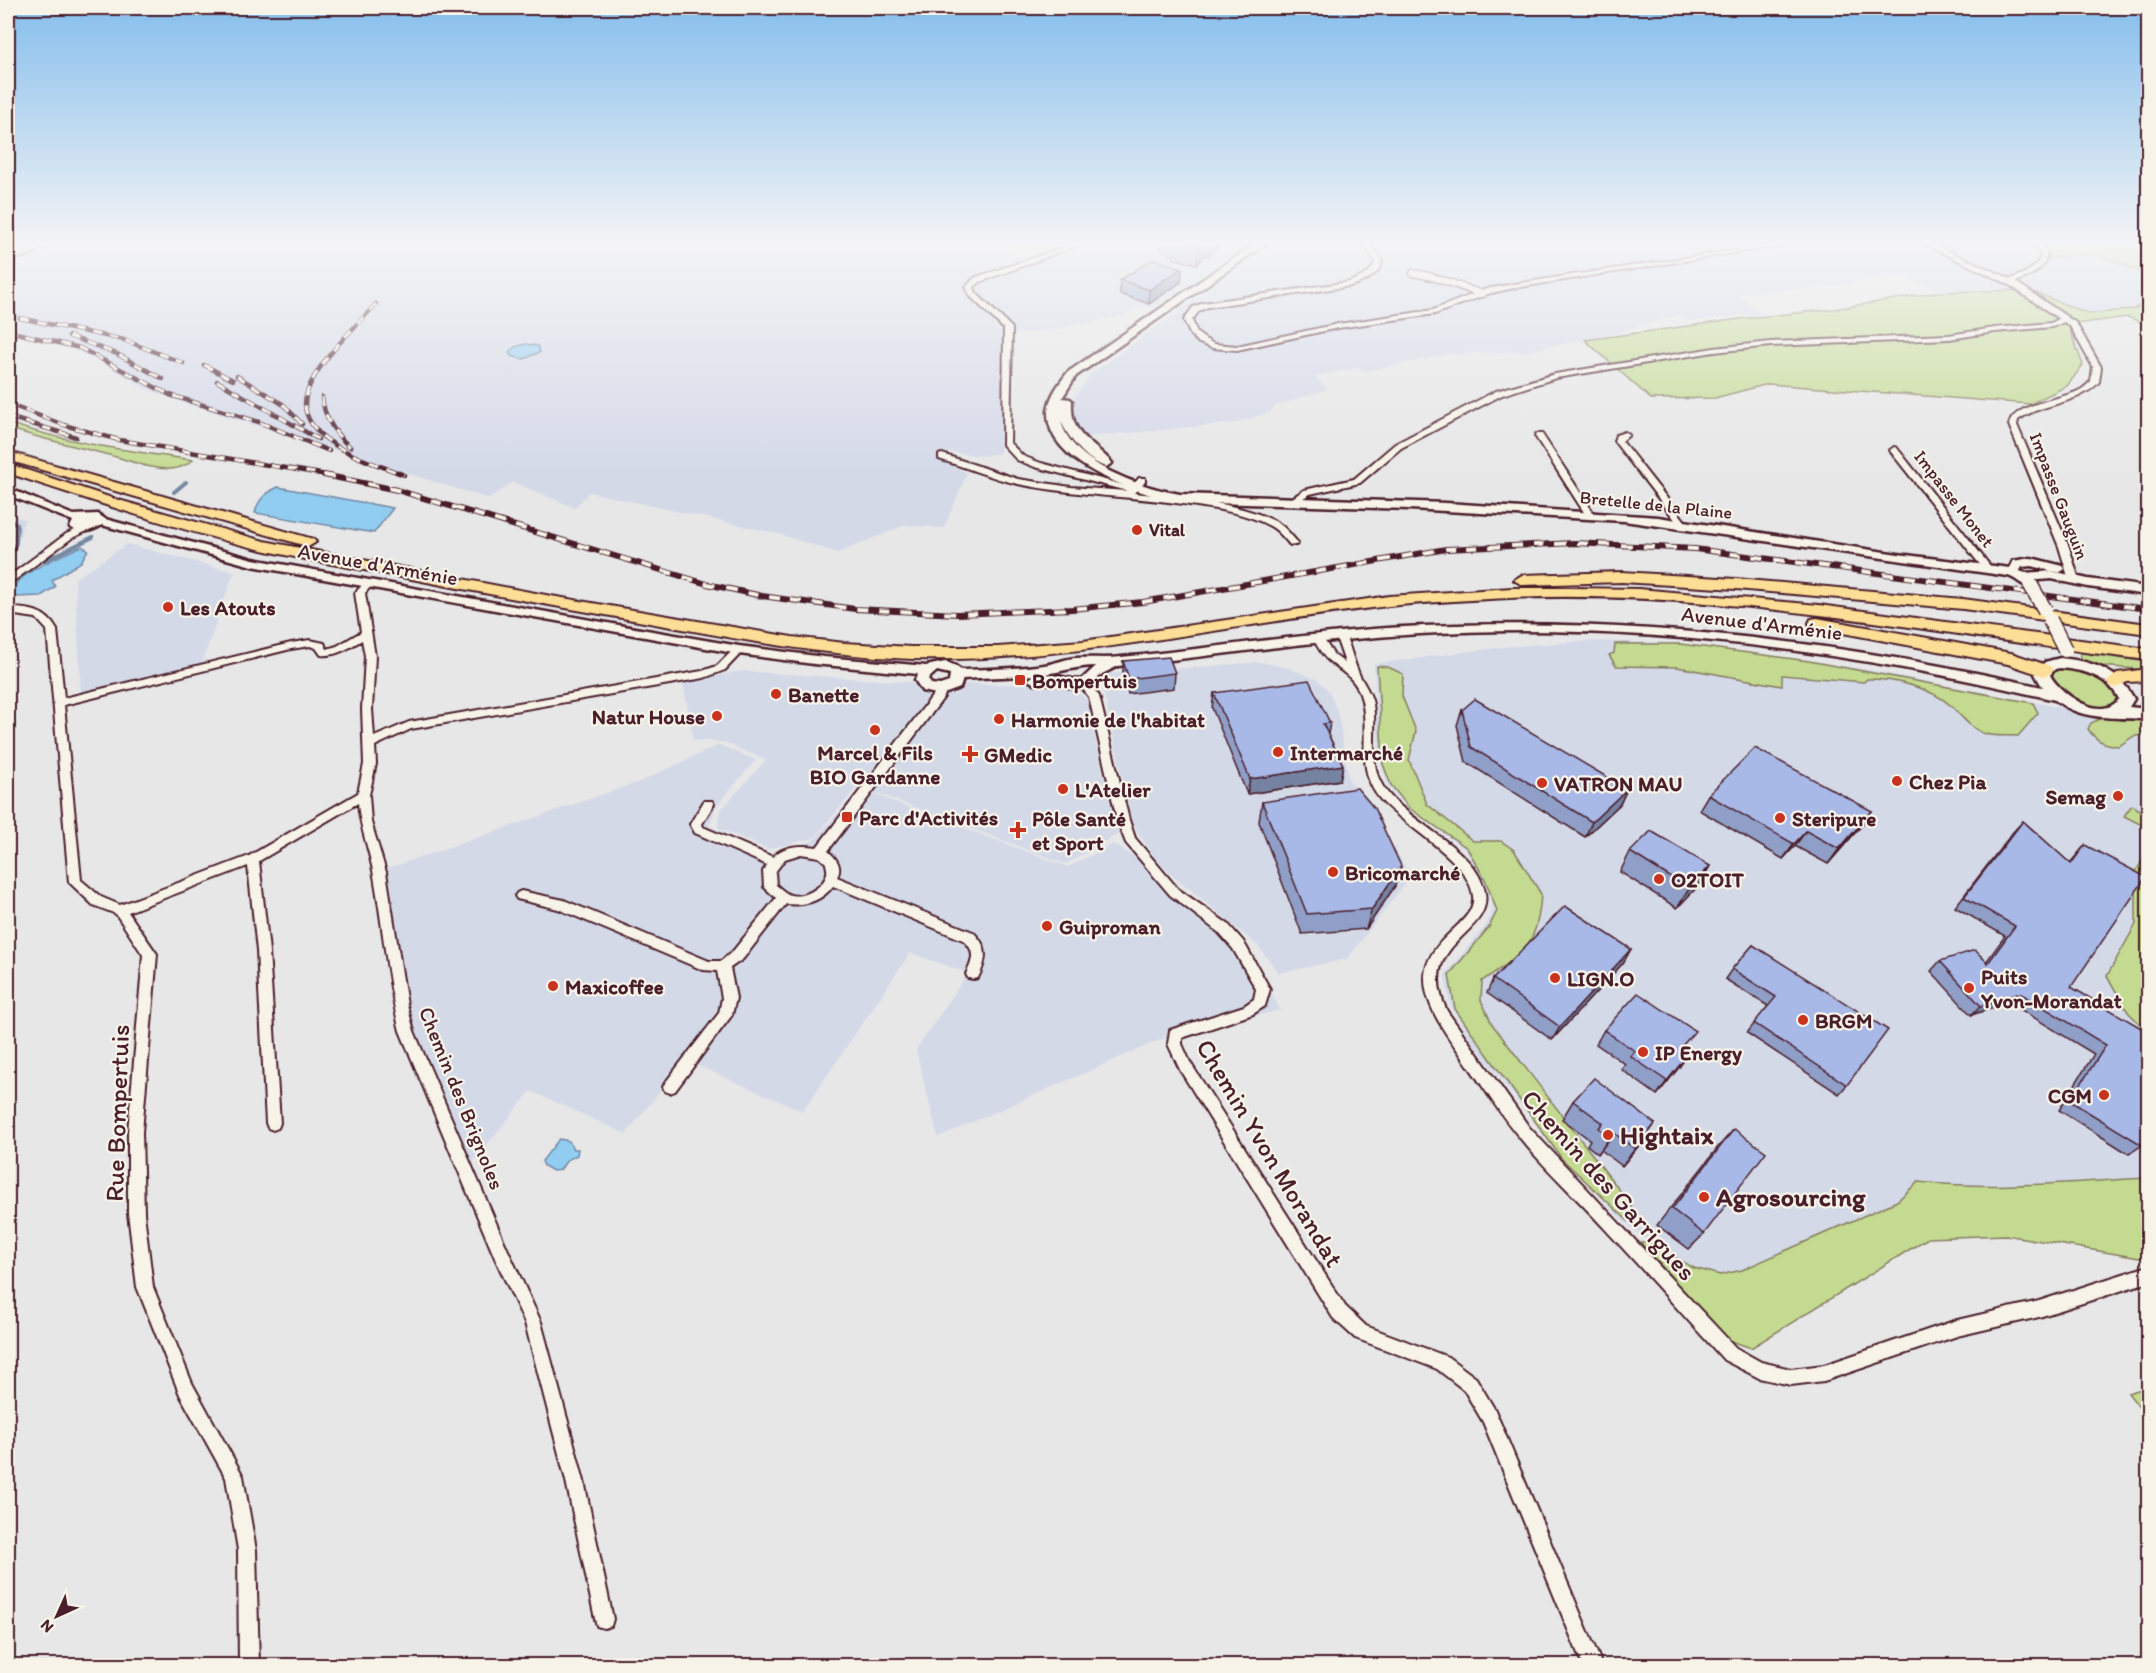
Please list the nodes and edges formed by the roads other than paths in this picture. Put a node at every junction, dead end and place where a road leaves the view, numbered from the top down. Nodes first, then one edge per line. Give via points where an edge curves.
1 (1001, 321) edge
2 (1151, 321) edge
3 (1188, 321) edge
4 (1372, 321) edge
5 (2062, 321) edge
6 (2066, 321) edge
7 (1625, 435) dead end
8 (1539, 436) dead end
9 (8, 448) edge
10 (1894, 450) dead end
11 (8, 456) edge
12 (942, 457) dead end
13 (8, 468) edge
14 (71, 472) junction
15 (8, 475) edge
16 (2148, 485) edge
17 (1135, 488) junction
18 (8, 491) edge
19 (79, 492) junction
20 (1293, 501) junction
21 (2148, 509) edge
22 (1590, 515) junction
23 (1682, 523) junction
24 (82, 525) junction
25 (1293, 543) dead end
26 (1988, 569) junction
27 (2073, 576) junction
28 (2022, 578) junction
29 (1547, 579) junction
30 (8, 581) edge
31 (368, 584) junction
32 (2148, 591) edge
33 (1570, 593) junction
34 (8, 611) edge
35 (2048, 615) junction
36 (2148, 629) edge
37 (367, 633) junction
38 (1343, 641) junction
39 (2148, 642) edge
40 (1320, 643) junction
41 (737, 653) junction
42 (2148, 655) edge
43 (2068, 656) junction
44 (1083, 662) junction
45 (1117, 662) junction
46 (1062, 667) junction
47 (2043, 672) junction
48 (925, 675) junction
49 (2148, 675) edge
50 (1355, 676) junction
51 (958, 679) junction
52 (1089, 679) junction
53 (1987, 679) junction
54 (1066, 682) junction
55 (2120, 686) junction
56 (940, 694) dead end
57 (2055, 695) junction
58 (59, 703) junction
59 (2148, 705) edge
60 (2116, 711) junction
61 (2148, 714) edge
62 (369, 744) junction
63 (363, 795) junction
64 (708, 804) dead end
65 (820, 852) junction
66 (253, 859) junction
67 (774, 863) junction
68 (832, 880) junction
69 (521, 896) dead end
70 (783, 898) junction
71 (120, 910) junction
72 (723, 966) junction
73 (973, 974) dead end
74 (670, 1087) dead end
75 (273, 1123) dead end
76 (2148, 1274) edge
77 (604, 1619) dead end
78 (1590, 1659) dead end
79 (249, 1665) edge

1 - 17 street via 1009,334 1006,442 1011,450 1038,465
2 - 17 main road, Bretelle de la Plaine via 1072,374 1057,395 1054,410 1058,433 1080,458
3 - 4 street via 1202,341 1237,348
5 - 20 street via 1948,337 1714,350 1555,375 1499,393 1408,441 1357,481 1307,492
6 - 27 street, Impasse Gauguin via 2078,330 2097,371 2095,382 2084,392 2025,411 2014,419 2013,425
7 - 23 street via 1618,441
8 - 22 street
9 - 14 highway
10 - 26 street, Impasse Monet
11 - 14 highway
12 - 17 street via 1017,481 1071,490
13 - 19 highway
14 - 29 highway via 238,523 356,552 743,621 874,639 1010,640 1140,626 1425,585
15 - 19 highway
16 - 21 street
17 - 20 main road, Bretelle de la Plaine via 1203,499
17 - 25 street via 1258,517 1281,529
18 - 24 street, Avenue d'Arménie
19 - 33 highway via 262,545 358,565 792,642 900,652 998,653 1083,646 1389,601
20 - 22 main road, Bretelle de la Plaine
22 - 23 main road, Bretelle de la Plaine
23 - 26 main road, Bretelle de la Plaine
24 - 30 street
24 - 31 street, Avenue d'Arménie via 116,525 252,562
26 - 28 main road, Bretelle de la Plaine
27 - 28 street
27 - 32 street
28 - 35 main road, bridge
29 - 35 highway via 1622,577 1736,584 1859,593
29 - 39 highway via 1709,588
31 - 37 street, Chemin des Brignoles via 360,593
31 - 41 street, Avenue d'Arménie
33 - 42 highway via 1650,595 1819,610
33 - 47 highway via 1770,614 2012,659
34 - 58 street via 38,613 48,620
35 - 36 highway
35 - 43 main road, bridge
37 - 58 street via 325,653 320,645 291,646
37 - 62 street, Chemin des Brignoles
38 - 40 street, Avenue d'Arménie
38 - 50 street, Chemin des Garrigues
38 - 53 street, Avenue d'Arménie via 1530,629 1662,632 1758,641
40 - 45 street, Avenue d'Arménie via 1254,645
40 - 50 street, Chemin des Garrigues via 1330,657
41 - 48 street, Avenue d'Arménie via 863,664
41 - 62 street via 722,668 704,674 409,726
43 - 47 main road
43 - 55 main road
44 - 45 street, Avenue d'Arménie
44 - 46 street, Avenue d'Arménie
44 - 52 street via 1092,667
45 - 52 street, Avenue d'Arménie
46 - 51 street
46 - 54 street via 1059,674
47 - 53 street, Avenue d'Arménie
47 - 57 main road via 2045,684
48 - 51 street via 944,666 953,669
48 - 51 street via 927,687 936,690 949,688
49 - 55 highway via 2123,677
50 - 76 street, Chemin des Garrigues via 1367,700 1373,780 1383,795 1457,859 1476,882 1480,899 1471,918 1440,952 1431,972 1433,994 1442,1016 1516,1123 1730,1354 1759,1370 1791,1377 1824,1373 1957,1328 2039,1309
51 - 54 street
52 - 54 street
52 - 78 street, Chemin Yvon Morandat via 1130,840 1174,892 1223,928 1238,945 1263,989 1260,1002 1248,1010 1175,1034 1185,1066 1339,1312 1361,1332 1442,1363 1470,1384 1489,1416
53 - 57 street, Avenue d'Arménie
55 - 59 main road
55 - 60 main road via 2127,699
56 - 65 street
57 - 60 main road via 2087,710
58 - 71 street via 75,882 97,901
60 - 61 main road
62 - 63 street, Chemin des Brignoles via 370,764
63 - 66 street
63 - 77 street, Chemin des Brignoles via 407,1031 533,1322 575,1480
64 - 67 street via 698,816 699,830
65 - 67 street via 801,849
65 - 68 street via 833,863
66 - 71 street
66 - 75 street via 263,951
67 - 70 street via 769,871 770,887
68 - 70 street via 812,897
68 - 73 street via 968,936 980,950 980,962
69 - 72 street via 560,904 708,966
70 - 72 street via 738,956
71 - 79 street, Rue Bompertuis via 150,954 135,1132 136,1213 145,1287 186,1389 234,1476 247,1550
72 - 74 street via 729,998 725,1015

